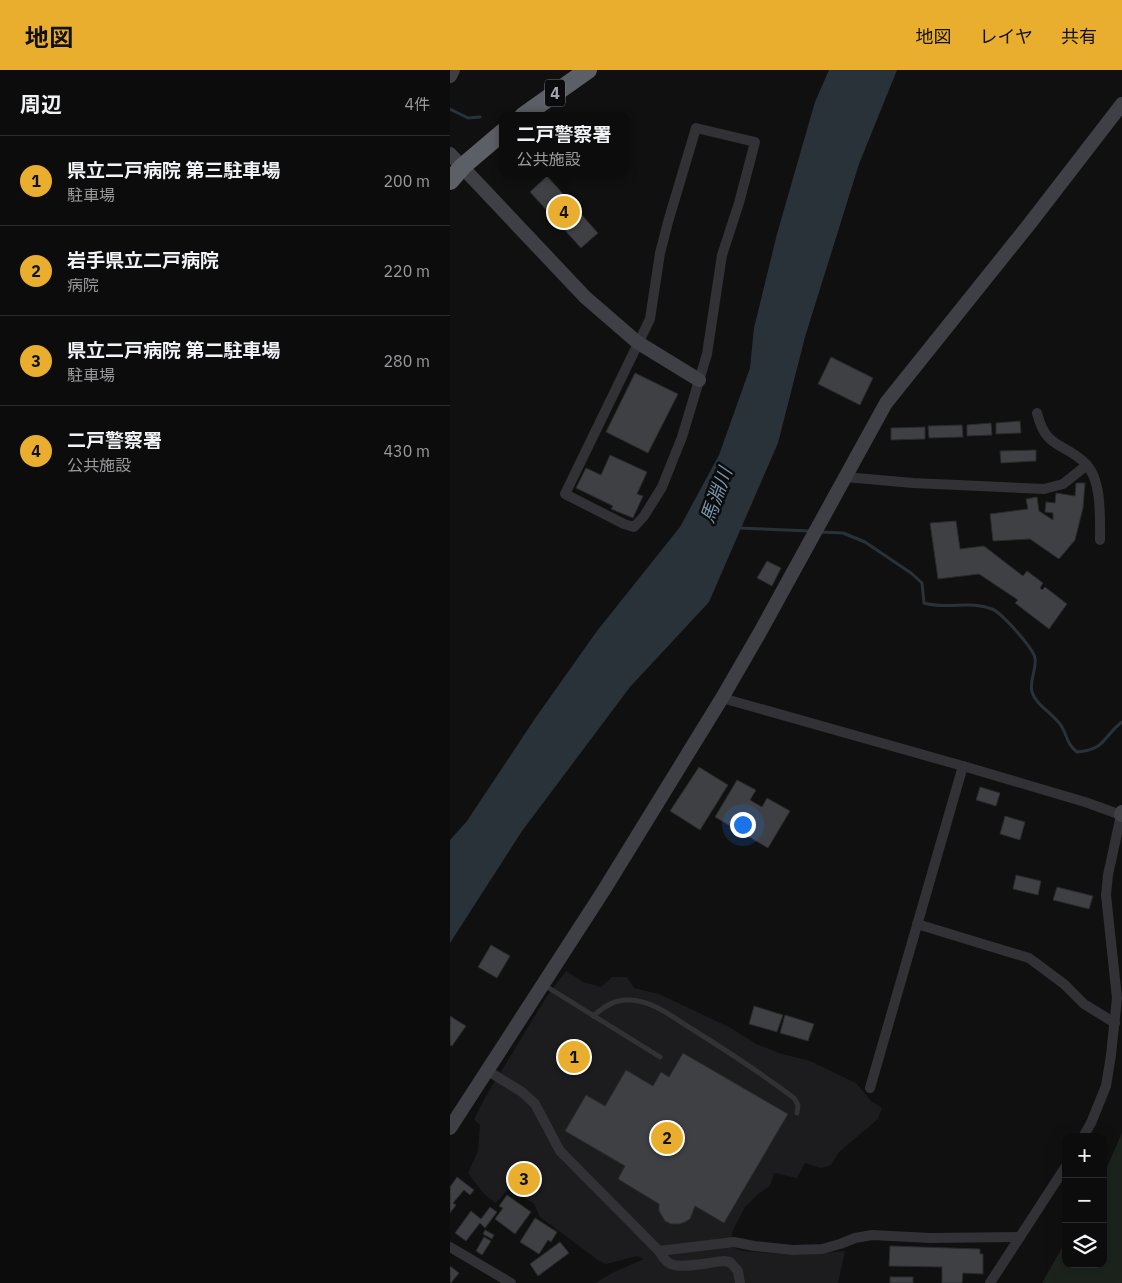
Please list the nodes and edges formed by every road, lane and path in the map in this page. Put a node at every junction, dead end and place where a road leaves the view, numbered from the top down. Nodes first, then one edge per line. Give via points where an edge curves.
1 (453, 70) edge
2 (588, 70) edge
3 (450, 76) edge
4 (1122, 104) edge
5 (529, 112) edge
6 (499, 135) edge
7 (450, 154) edge
8 (463, 166) junction
9 (450, 181) edge
10 (638, 342) junction
11 (699, 380) junction
12 (1037, 413) dead end
13 (1087, 465) junction
14 (846, 477) junction
15 (1100, 540) dead end
16 (722, 698) junction
17 (963, 766) junction
18 (1122, 813) edge
19 (917, 924) junction
20 (543, 985) junction
21 (593, 1016) junction
22 (1115, 1023) junction
23 (660, 1057) dead end
24 (488, 1072) junction
25 (870, 1088) dead end
26 (797, 1112) dead end
27 (450, 1128) edge
28 (1085, 1133) edge
29 (1062, 1172) edge
30 (1020, 1238) junction
31 (450, 1247) edge
32 (659, 1250) junction
33 (511, 1283) edge
34 (740, 1283) edge
35 (990, 1283) edge

1 - 3 street
2 - 5 highway, 4
4 - 14 street via 886,404
6 - 8 highway
7 - 8 street
8 - 9 highway
8 - 10 street via 585,296
10 - 11 street
10 - 11 street via 565,494 634,527 662,488
10 - 11 street via 650,318 666,230 696,128 755,142 722,255 707,354
12 - 13 street via 1040,427 1054,443
13 - 14 street via 1064,484 1044,489
13 - 15 street via 1099,499
14 - 16 street
16 - 17 street
16 - 20 street
17 - 18 street
17 - 19 street
18 - 22 street via 1106,895 1117,986
19 - 22 street via 1029,958 1064,984 1084,1004
19 - 25 street
20 - 21 lane
20 - 24 street
21 - 23 lane
21 - 26 lane via 618,1000 632,1000 658,1008 789,1094 798,1104
22 - 28 street via 1106,1086
24 - 27 street
24 - 32 street via 522,1092 535,1104 560,1151
29 - 30 street
30 - 32 street via 872,1235 822,1249 793,1250 734,1242
30 - 35 street
31 - 33 street
32 - 34 street via 665,1260 679,1266 730,1262 738,1271

